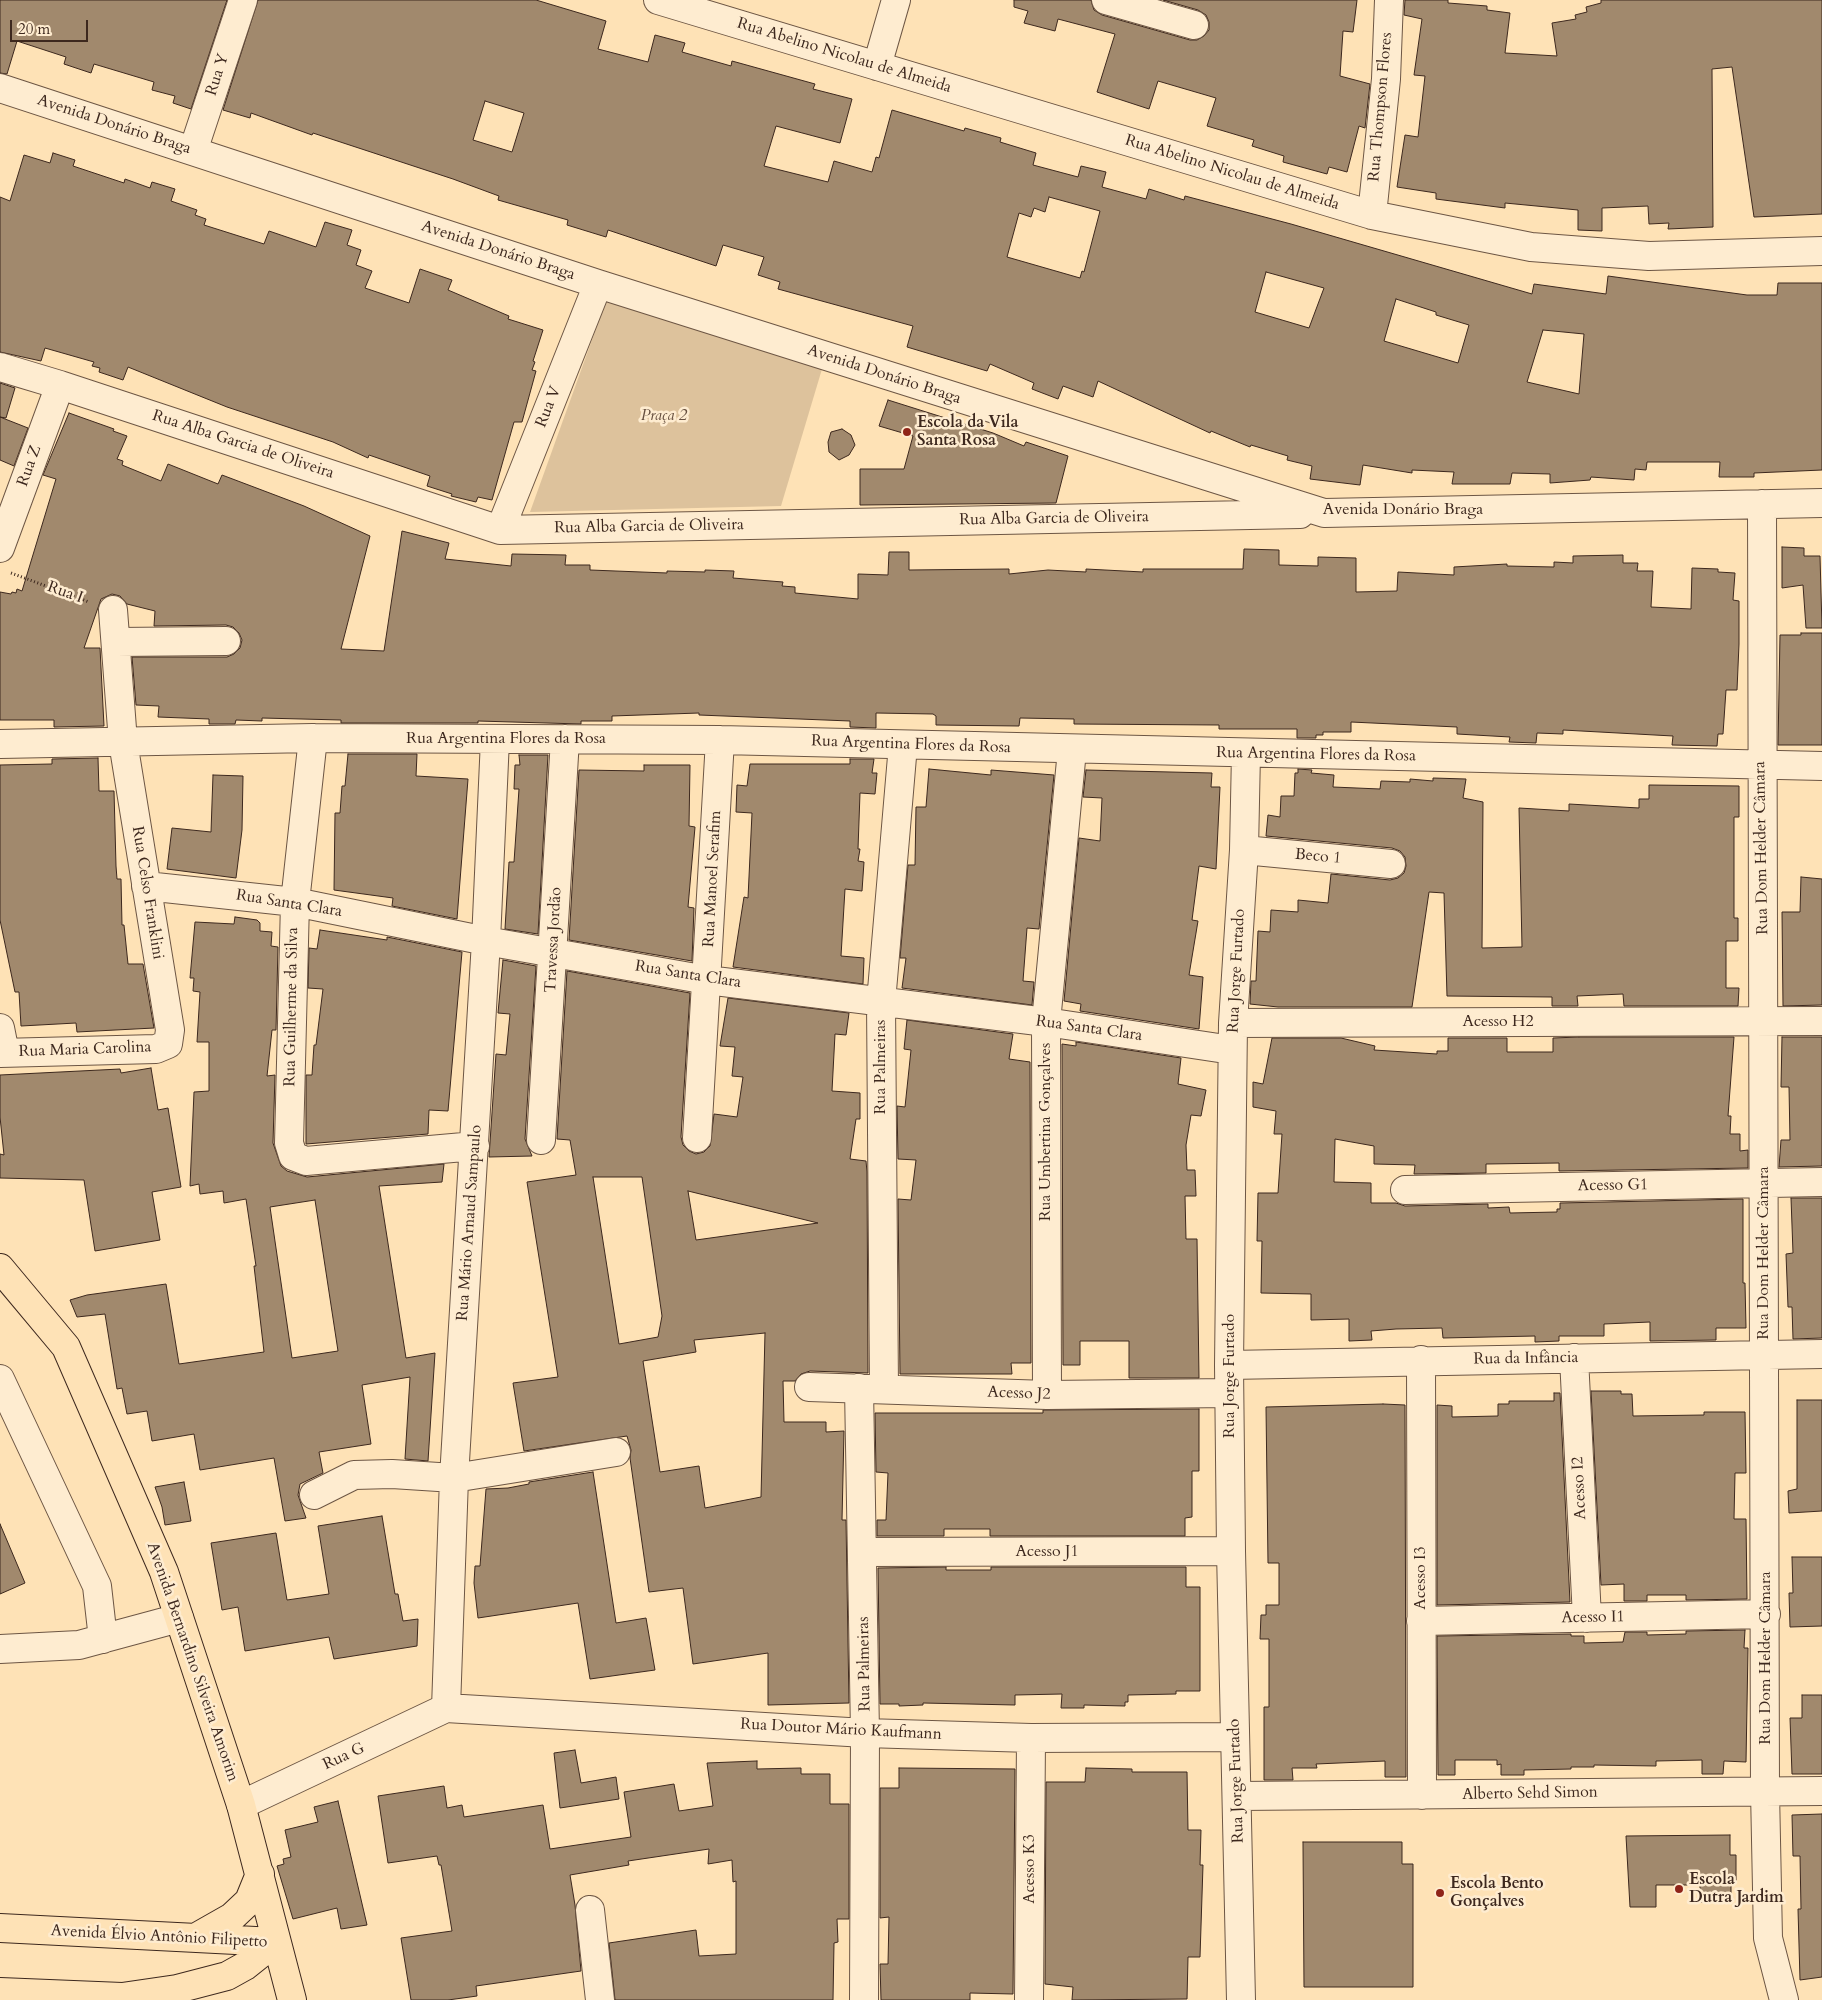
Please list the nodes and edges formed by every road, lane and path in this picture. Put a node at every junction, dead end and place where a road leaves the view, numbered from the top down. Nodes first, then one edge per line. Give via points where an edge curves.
1 (243, 0) edge
2 (658, 0) edge
3 (896, 0) edge
4 (1106, 0) edge
5 (1389, 0) edge
6 (1194, 25) dead end
7 (877, 66) junction
8 (0, 88) edge
9 (193, 151) junction
10 (1372, 215) junction
11 (1822, 251) edge
12 (598, 284) junction
13 (0, 367) edge
14 (60, 385) junction
15 (1822, 503) edge
16 (1762, 504) junction
17 (1324, 514) junction
18 (500, 530) junction
19 (4, 560) edge
20 (113, 610) joint
21 (226, 641) dead end
22 (116, 642) junction
23 (313, 738) junction
24 (495, 739) junction
25 (565, 740) junction
26 (720, 740) junction
27 (123, 742) junction
28 (0, 744) edge
29 (903, 745) junction
30 (1072, 750) junction
31 (1246, 753) junction
32 (1761, 766) junction
33 (1822, 766) edge
34 (1244, 850) junction
35 (1391, 864) dead end
36 (146, 886) junction
37 (295, 902) junction
38 (486, 941) junction
39 (554, 953) junction
40 (707, 980) junction
41 (881, 1002) junction
42 (1822, 1021) edge
43 (1046, 1022) junction
44 (1763, 1022) junction
45 (1233, 1023) junction
46 (2, 1044) edge
47 (168, 1044) joint
48 (1232, 1050) junction
49 (697, 1138) dead end
50 (541, 1140) dead end
51 (475, 1146) junction
52 (1822, 1182) edge
53 (1764, 1183) junction
54 (1405, 1190) dead end
55 (0, 1268) edge
56 (1822, 1354) edge
57 (1765, 1355) junction
58 (1574, 1358) junction
59 (1421, 1360) junction
60 (1229, 1365) junction
61 (0, 1378) edge
62 (809, 1387) dead end
63 (872, 1389) junction
64 (1229, 1393) junction
65 (1047, 1395) junction
66 (616, 1452) dead end
67 (454, 1478) junction
68 (314, 1495) dead end
69 (1231, 1551) junction
70 (863, 1552) junction
71 (1766, 1614) junction
72 (179, 1618) junction
73 (1587, 1618) junction
74 (1421, 1621) junction
75 (103, 1639) junction
76 (0, 1649) edge
77 (446, 1708) junction
78 (865, 1733) junction
79 (1236, 1737) junction
80 (1031, 1738) junction
81 (1765, 1792) junction
82 (1822, 1792) edge
83 (1422, 1795) junction
84 (1238, 1796) junction
85 (241, 1805) junction
86 (260, 1874) junction
87 (590, 1910) dead end
88 (0, 1928) edge
89 (195, 1938) junction
90 (276, 1942) junction
91 (0, 1992) edge
92 (122, 1997) junction
93 (155, 2000) edge
94 (292, 2000) edge
95 (600, 2000) edge
96 (864, 2000) edge
97 (1029, 2000) edge
98 (1242, 2000) edge
99 (1784, 2000) edge

1 - 9 street, Rua Y
2 - 7 street, Rua Abelino Nicolau de Almeida
3 - 7 street
4 - 6 street
5 - 10 street, Rua Thompson Flores via 1386,79
7 - 10 street, Rua Abelino Nicolau de Almeida
8 - 9 street, Avenida Donário Braga
9 - 12 street, Avenida Donário Braga
10 - 11 street, Rua Abelino Nicolau de Almeida via 1531,246 1649,256
12 - 17 street, Avenida Donário Braga
12 - 18 street, Rua V
13 - 14 street, Rua Alba Garcia de Oliveira
14 - 18 street, Rua Alba Garcia de Oliveira
14 - 19 street, Rua Z
15 - 16 street, Avenida Donário Braga
16 - 17 street, Avenida Donário Braga
16 - 32 street, Rua Dom Helder Câmara
17 - 18 street, Rua Alba Garcia de Oliveira
19 - 20 path, Rua I
20 - 22 street
21 - 22 street
22 - 27 street
23 - 24 street, Rua Argentina Flores da Rosa
23 - 27 street, Rua Argentina Flores da Rosa
23 - 37 street, Rua Guilherme da Silva
24 - 25 street, Rua Argentina Flores da Rosa
24 - 38 street, Rua Mário Arnaud Sampaulo
25 - 26 street, Rua Argentina Flores da Rosa
25 - 39 street, Travessa Jordão
26 - 29 street, Rua Argentina Flores da Rosa
26 - 40 street, Rua Manoel Serafim
27 - 28 street, Rua Argentina Flores da Rosa
27 - 36 street, Rua Celso Franklini
29 - 30 street, Rua Argentina Flores da Rosa
29 - 41 street, Rua Palmeiras
30 - 31 street, Rua Argentina Flores da Rosa
30 - 43 street, Rua Umbertina Gonçalves
31 - 32 street, Rua Argentina Flores da Rosa
31 - 34 street, Rua Jorge Furtado
32 - 33 street, Rua Argentina Flores da Rosa
32 - 44 street, Rua Dom Helder Câmara
34 - 35 street, Beco 1
34 - 45 street, Rua Jorge Furtado
36 - 37 street, Rua Santa Clara
36 - 47 street, Rua Celso Franklini via 170,1030
37 - 38 street, Rua Santa Clara
37 - 51 street, Rua Guilherme da Silva via 289,1143 293,1156 306,1161
38 - 39 street, Rua Santa Clara
38 - 51 street, Rua Mário Arnaud Sampaulo
39 - 40 street, Rua Santa Clara
39 - 50 street, Travessa Jordão
40 - 41 street, Rua Santa Clara
40 - 49 street, Rua Manoel Serafim
41 - 43 street, Rua Santa Clara
41 - 63 street, Rua Palmeiras
42 - 44 street, Acesso H2
43 - 48 street, Rua Santa Clara
43 - 65 street, Rua Umbertina Gonçalves
44 - 45 street, Acesso H2
44 - 53 street, Rua Dom Helder Câmara
45 - 48 street, Rua Jorge Furtado
46 - 47 street, Rua Maria Carolina via 156,1049
48 - 60 street, Rua Jorge Furtado
51 - 67 street, Rua Mário Arnaud Sampaulo
52 - 53 street, Acesso G1
53 - 54 street, Acesso G1
53 - 57 street, Rua Dom Helder Câmara
55 - 72 main road, Avenida Bernardino Silveira Amorim via 66,1347 164,1572
56 - 57 street, Rua da Infância
57 - 58 street, Rua da Infância
57 - 71 street, Rua Dom Helder Câmara
58 - 59 street, Rua da Infância
58 - 73 street, Acesso I2
59 - 60 street, Rua da Infância
59 - 74 street, Acesso I3
60 - 64 street, Rua Jorge Furtado
61 - 75 street via 97,1586
62 - 63 street, Acesso J2
63 - 65 street, Acesso J2
63 - 70 street, Rua Palmeiras
64 - 65 street, Acesso J2
64 - 69 street, Rua Jorge Furtado
66 - 67 street
67 - 68 street via 354,1475
67 - 77 street, Rua Mário Arnaud Sampaulo
69 - 70 street, Acesso J1
69 - 79 street, Rua Jorge Furtado
70 - 78 street, Rua Palmeiras
71 - 73 street, Acesso I1
71 - 81 street, Rua Dom Helder Câmara
72 - 75 street
72 - 85 main road, Avenida Bernardino Silveira Amorim
73 - 74 street, Acesso I1
74 - 83 street, Acesso I3
75 - 76 street via 79,1645
77 - 78 street, Rua Doutor Mário Kaufmann
77 - 85 street, Rua G
78 - 80 street, Rua Doutor Mário Kaufmann
78 - 96 street, Rua Palmeiras
79 - 80 street, Rua Doutor Mário Kaufmann
79 - 84 street, Rua Jorge Furtado
80 - 97 street, Acesso K3
81 - 82 street, Alberto Sehd Simon
81 - 83 street, Alberto Sehd Simon
81 - 99 street, Rua Dom Helder Câmara via 1768,1938
83 - 84 street, Alberto Sehd Simon
84 - 98 street, Rua Jorge Furtado
85 - 86 main road, Avenida Bernardino Silveira Amorim
86 - 89 main road via 249,1901 232,1917
86 - 90 main road, Avenida Bernardino Silveira Amorim
87 - 95 street
88 - 89 main road, Avenida Élvio Antônio Filipetto
89 - 90 main road, Avenida Élvio Antônio Filipetto
90 - 92 main road, Avenida Élvio Antônio Filipetto via 227,1976 177,1989
90 - 94 main road, Avenida Bernardino Silveira Amorim
91 - 92 main road, Avenida Élvio Antônio Filipetto
92 - 93 main road

